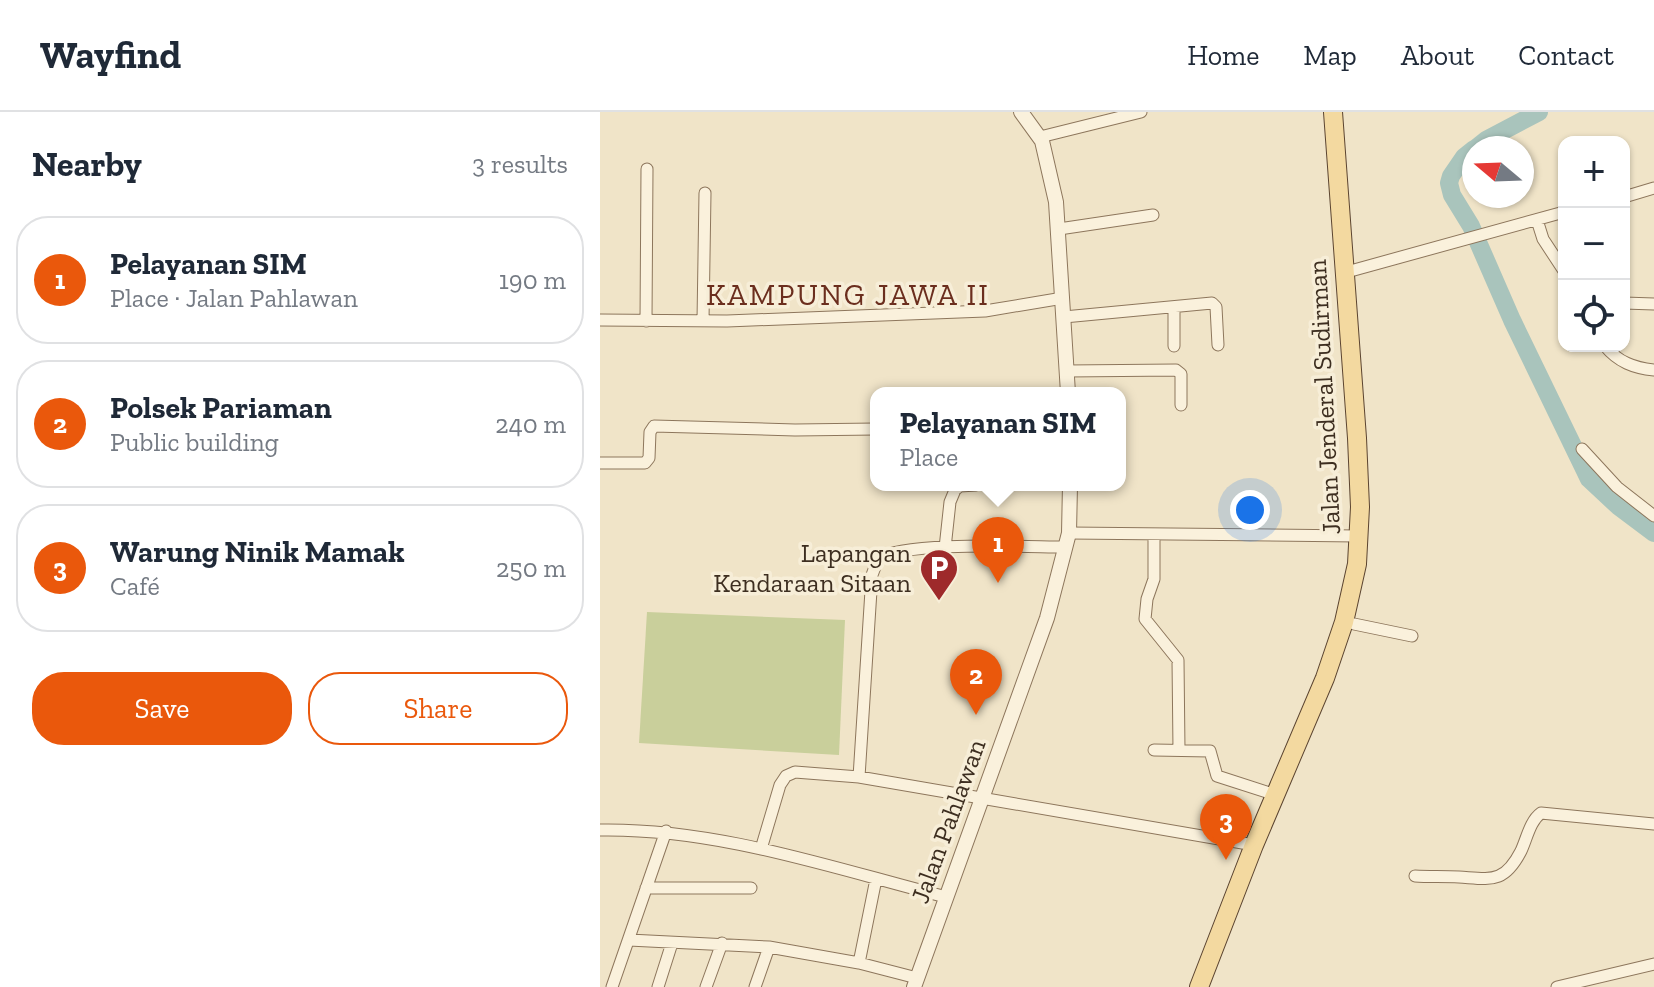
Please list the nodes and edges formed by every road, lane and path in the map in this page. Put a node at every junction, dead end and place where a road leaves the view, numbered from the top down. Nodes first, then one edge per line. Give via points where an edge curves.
1 (1021, 112) edge
2 (1141, 112) edge
3 (1333, 112) edge
4 (1344, 112) edge
5 (1040, 137) junction
6 (647, 169) dead end
7 (1654, 188) edge
8 (705, 193) dead end
9 (1343, 194) junction
10 (1630, 195) edge
11 (1558, 214) edge
12 (1153, 215) dead end
13 (1537, 220) junction
14 (1059, 229) junction
15 (1558, 262) edge
16 (1354, 270) junction
17 (1063, 298) junction
18 (1630, 303) edge
19 (1654, 304) edge
20 (1174, 308) junction
21 (1064, 317) junction
22 (600, 320) edge
23 (646, 321) junction
24 (703, 321) junction
25 (1218, 345) dead end
26 (1174, 346) dead end
27 (1610, 352) edge
28 (1654, 370) edge
29 (1067, 371) junction
30 (1068, 387) edge
31 (1181, 405) dead end
32 (870, 429) edge
33 (1363, 437) junction
34 (1582, 449) dead end
35 (600, 463) edge
36 (956, 491) edge
37 (1070, 491) edge
38 (1654, 516) edge
39 (1154, 534) junction
40 (1358, 536) junction
41 (1067, 540) junction
42 (945, 548) junction
43 (1354, 624) junction
44 (1412, 636) dead end
45 (1154, 750) dead end
46 (1179, 750) junction
47 (1299, 755) junction
48 (859, 777) junction
49 (1276, 795) junction
50 (982, 799) junction
51 (1654, 824) edge
52 (600, 830) edge
53 (666, 831) junction
54 (1254, 845) junction
55 (761, 849) junction
56 (1415, 876) dead end
57 (876, 879) junction
58 (646, 888) junction
59 (751, 888) dead end
60 (946, 897) junction
61 (629, 940) junction
62 (672, 943) junction
63 (722, 943) junction
64 (769, 947) junction
65 (859, 963) junction
66 (1654, 964) edge
67 (916, 983) edge
68 (612, 987) edge
69 (658, 987) edge
70 (706, 987) edge
71 (755, 987) edge
72 (1199, 987) edge
73 (1210, 987) edge
74 (1557, 987) edge

1 - 5 street
2 - 5 street
3 - 9 main road, Jalan Jenderal Sudirman
4 - 9 main road, Jalan Jenderal Sudirman
5 - 14 street
6 - 23 street
7 - 10 street
8 - 24 street
9 - 16 main road, Jalan Jenderal Sudirman
9 - 33 main road, Jalan Jenderal Sudirman
11 - 13 street
12 - 14 street
13 - 15 street
13 - 16 street
14 - 17 street
16 - 33 main road, Jalan Jenderal Sudirman
17 - 21 street
17 - 24 street via 985,311
18 - 19 street
20 - 21 street
20 - 25 street via 1215,304
20 - 26 street
21 - 29 street
22 - 23 street
23 - 24 street
27 - 28 street via 1633,367
29 - 30 street
29 - 31 street via 1176,370 1181,374
32 - 35 street via 654,426 645,463
33 - 40 main road, Jalan Jenderal Sudirman
33 - 43 main road, Jalan Jenderal Sudirman via 1370,536
34 - 38 street
36 - 42 street
37 - 41 street, Jalan Pahlawan
39 - 40 street
39 - 41 street
39 - 46 street via 1154,579 1145,619 1178,660
40 - 47 main road, Jalan Jenderal Sudirman via 1344,622
41 - 42 street
41 - 50 street, Jalan Pahlawan via 1047,618
42 - 48 street via 892,552 875,564
43 - 44 street
43 - 47 main road, Jalan Jenderal Sudirman via 1335,682
45 - 46 street
46 - 49 street via 1210,751 1217,776
47 - 49 main road, Jalan Jenderal Sudirman
47 - 73 main road, Jalan Jenderal Sudirman
48 - 50 street
48 - 55 street via 800,772 786,776
49 - 54 main road, Jalan Jenderal Sudirman
50 - 54 street
50 - 60 street, Jalan Pahlawan
51 - 56 street via 1541,813 1510,868 1496,879
52 - 53 street
53 - 55 street
53 - 58 street
54 - 72 main road, Jalan Jenderal Sudirman
55 - 57 street
57 - 60 street
57 - 65 street
58 - 59 street
58 - 61 street
60 - 67 street, Jalan Pahlawan
61 - 62 street
61 - 68 street
62 - 63 street
62 - 69 street
63 - 64 street
63 - 70 street
64 - 65 street
64 - 71 street
65 - 67 street
66 - 74 street

